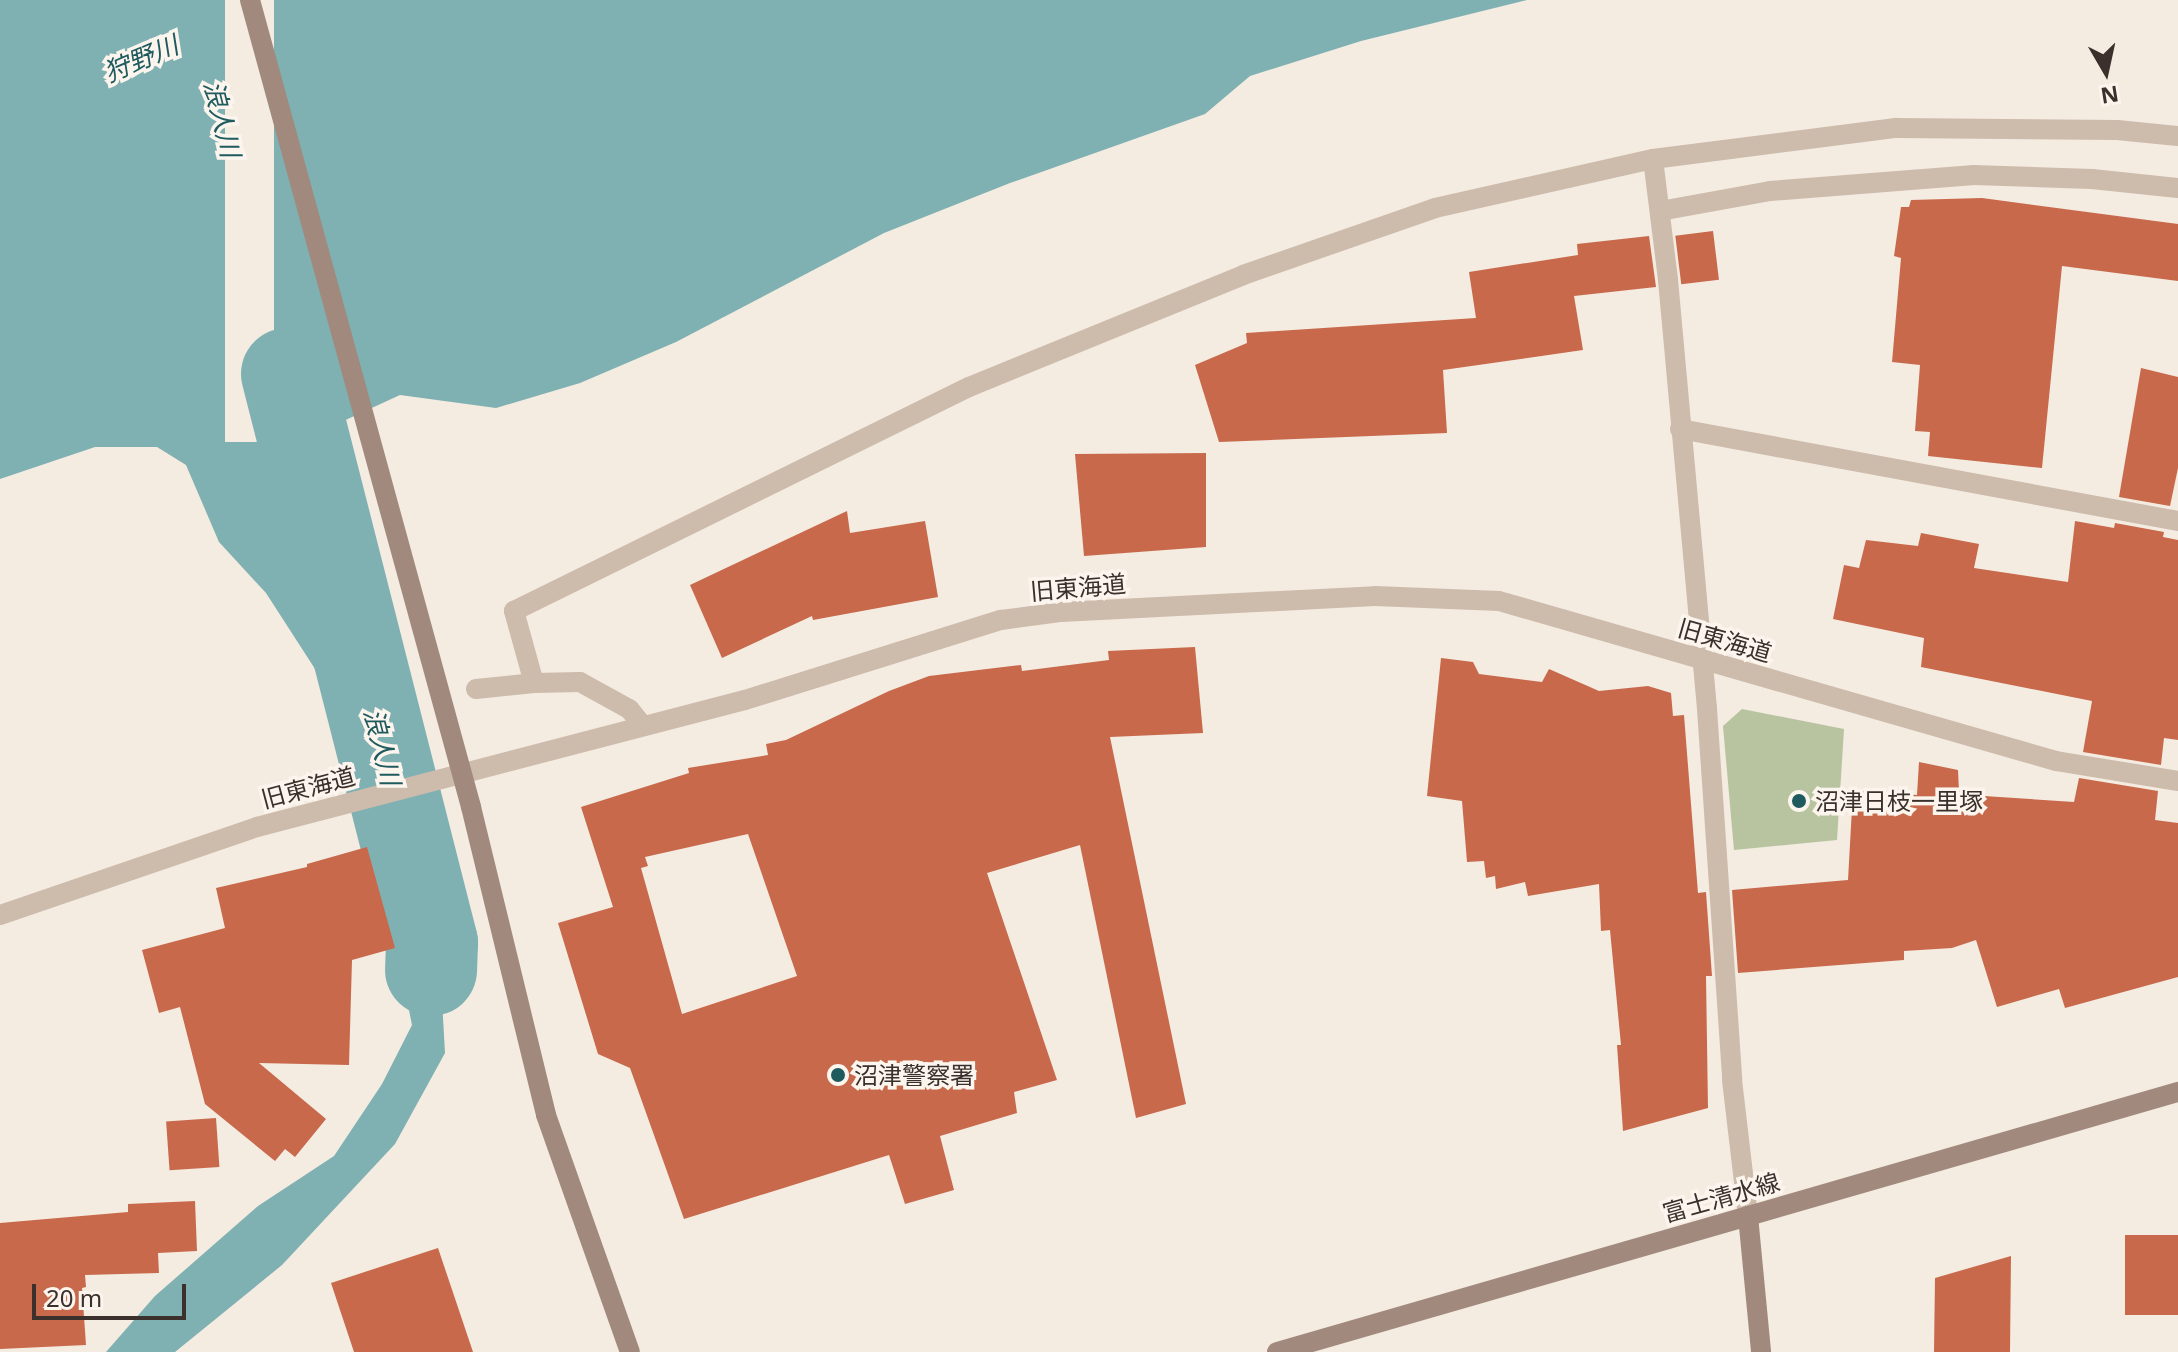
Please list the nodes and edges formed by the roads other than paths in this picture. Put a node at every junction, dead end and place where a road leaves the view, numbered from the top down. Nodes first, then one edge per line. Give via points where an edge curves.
1 (250, 0) edge
2 (2178, 136) edge
3 (1653, 159) junction
4 (2178, 188) edge
5 (1660, 211) junction
6 (1680, 429) junction
7 (2178, 521) edge
8 (1702, 661) junction
9 (534, 683) junction
10 (476, 689) dead end
11 (643, 726) junction
12 (2178, 781) edge
13 (0, 915) edge
14 (2178, 1092) edge
15 (1748, 1216) junction
16 (630, 1352) edge
17 (1277, 1352) edge
18 (1761, 1352) edge

1 - 16 street via 471,807 546,1115
2 - 3 street via 2117,130 1896,128
3 - 5 street
3 - 9 street via 1435,208 1243,275 969,387 514,611
4 - 5 street via 1974,175 1770,191
5 - 6 street
6 - 7 street
6 - 8 street
8 - 11 street, 旧東海道 via 1499,601 1375,596 1077,611 1001,620 745,700
8 - 12 street, 旧東海道 via 2056,761
8 - 15 street via 1732,1080
9 - 10 street
9 - 11 street via 580,682 629,709
11 - 13 street, 旧東海道 via 257,827
14 - 15 street, 富士清水線
15 - 17 street, 富士清水線
15 - 18 street

